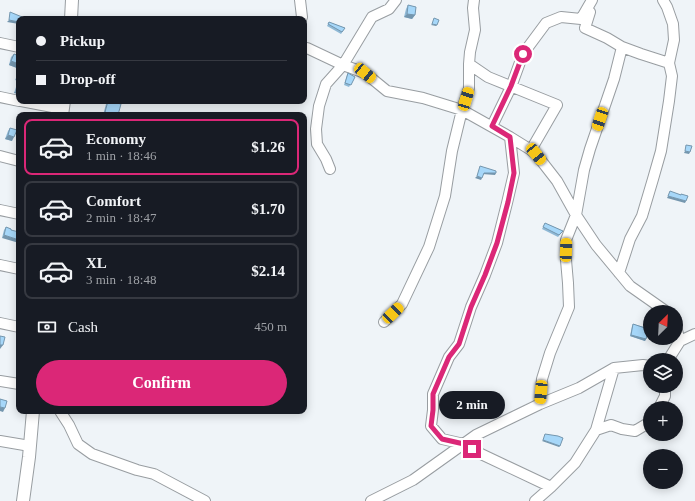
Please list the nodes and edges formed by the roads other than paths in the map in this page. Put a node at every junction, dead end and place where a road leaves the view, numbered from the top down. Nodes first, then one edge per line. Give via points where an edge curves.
1 (71, 0) edge
2 (300, 0) edge
3 (396, 0) edge
4 (474, 0) edge
5 (592, 0) edge
6 (663, 0) edge
7 (71, 16) edge
8 (302, 16) edge
9 (0, 43) edge
10 (16, 46) edge
11 (307, 48) edge
12 (622, 48) junction
13 (669, 63) junction
14 (469, 64) junction
15 (343, 65) junction
16 (511, 86) junction
17 (0, 97) edge
18 (16, 100) edge
19 (38, 104) edge
20 (63, 108) edge
21 (462, 110) junction
22 (492, 126) junction
23 (510, 137) junction
24 (530, 150) junction
25 (0, 156) edge
26 (16, 160) edge
27 (330, 169) dead end
28 (0, 210) edge
29 (16, 213) edge
30 (576, 215) junction
31 (0, 265) edge
32 (16, 268) edge
33 (619, 273) junction
34 (657, 305) edge
35 (384, 322) dead end
36 (0, 323) edge
37 (16, 326) edge
38 (695, 334) edge
39 (683, 339) edge
40 (643, 365) edge
41 (614, 368) junction
42 (0, 381) edge
43 (16, 384) edge
44 (540, 404) junction
45 (33, 414) edge
46 (62, 414) edge
47 (643, 426) edge
48 (596, 430) junction
49 (0, 440) edge
50 (464, 444) junction
51 (30, 446) junction
52 (551, 487) junction
53 (23, 501) edge
54 (205, 501) edge
55 (371, 501) edge
56 (535, 501) edge

1 - 7 main road
2 - 8 street
3 - 15 street via 389,9 372,17
4 - 14 street via 475,30
5 - 12 street via 585,28
5 - 16 street via 581,19 561,17 546,23 523,54
6 - 13 street via 673,24 674,40
9 - 10 street
11 - 15 street
12 - 13 street
12 - 30 street via 586,163
13 - 33 street via 672,76 661,151 642,216 630,239
14 - 16 street via 488,77
14 - 21 street via 469,88
15 - 21 street via 365,73 387,91 424,98
15 - 27 street via 326,84 319,106 316,129 317,144
16 - 22 street
16 - 24 street via 558,105
17 - 18 street
19 - 20 street
21 - 22 street
21 - 35 street via 445,196 429,247 402,304
22 - 23 street
23 - 24 street
23 - 50 street via 514,173 497,243 459,344 449,357 433,394 431,426 442,439
24 - 30 street via 557,181
25 - 26 street
28 - 29 street
30 - 33 street
30 - 44 street via 566,240 568,307 542,379
31 - 32 street
33 - 34 street via 630,286
36 - 37 street
38 - 39 street
40 - 41 street
41 - 44 street via 579,388
41 - 48 street
42 - 43 street
44 - 50 street via 476,435
45 - 51 main road
46 - 54 street via 78,444 92,454 154,474
47 - 48 street via 635,431 611,425
48 - 52 street via 575,464
49 - 51 street
50 - 52 street
50 - 55 street via 413,480
51 - 53 main road
52 - 56 street

